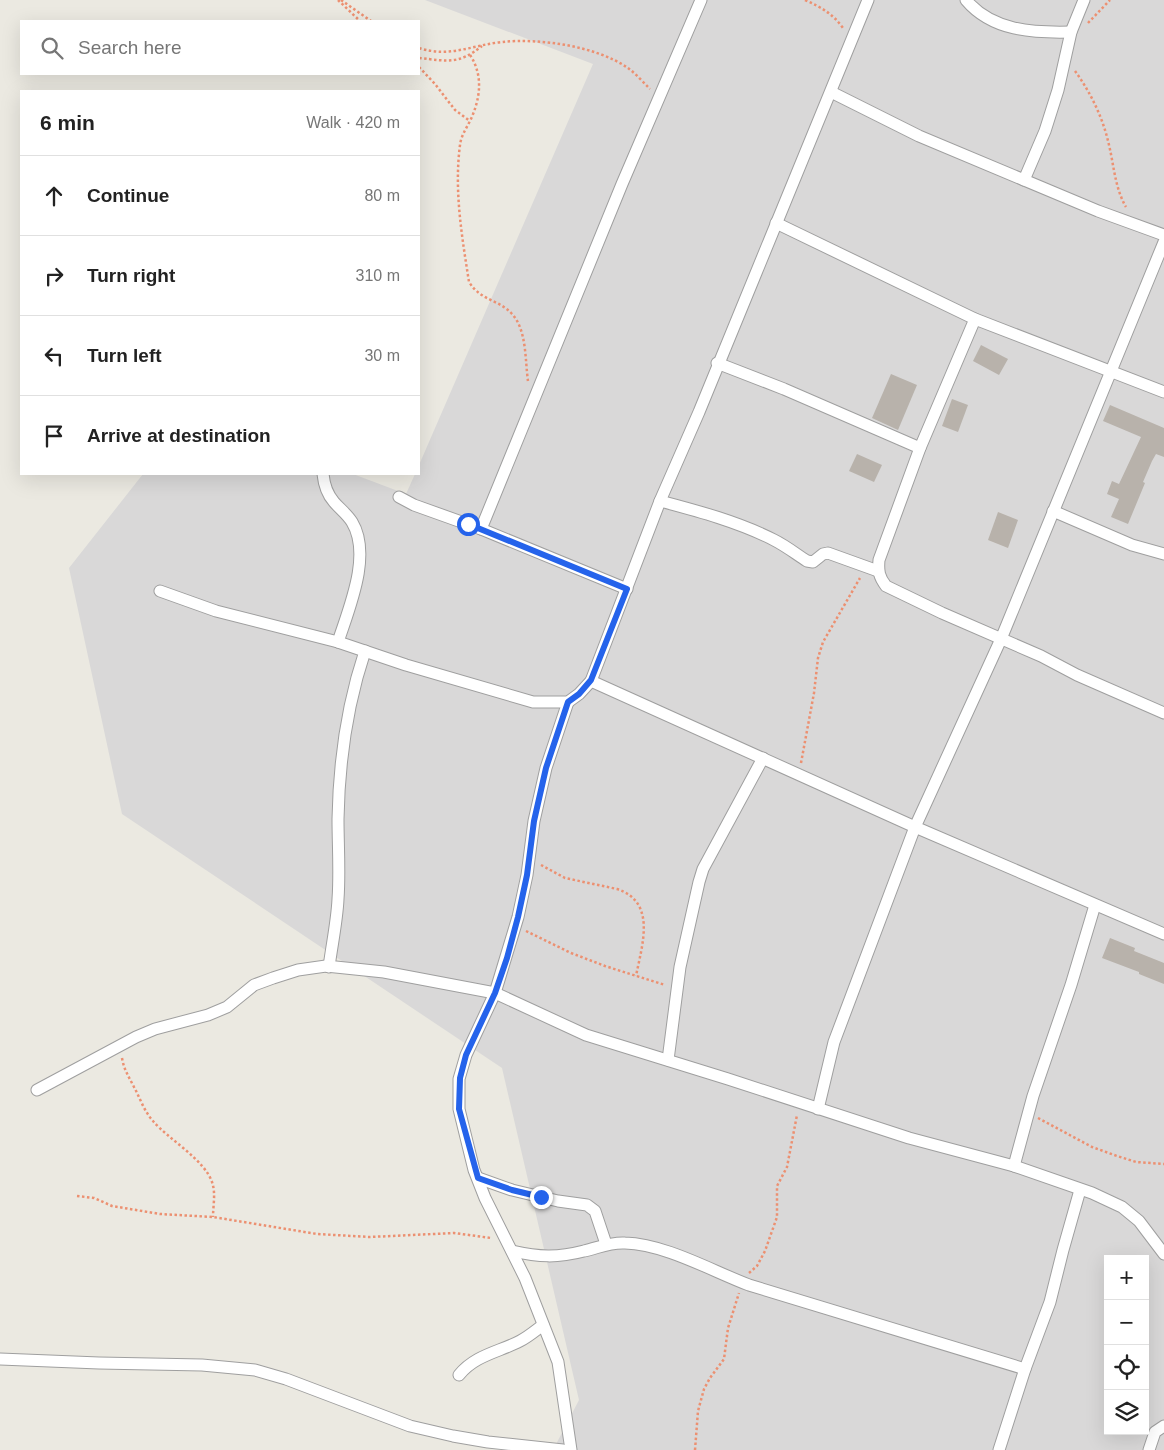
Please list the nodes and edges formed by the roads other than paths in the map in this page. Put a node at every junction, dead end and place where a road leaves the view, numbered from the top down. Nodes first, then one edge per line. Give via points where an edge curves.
1 (701, 0) edge
2 (868, 0) edge
3 (966, 0) edge
4 (1084, 0) edge
5 (1072, 32) junction
6 (831, 92) junction
7 (1024, 180) junction
8 (776, 223) junction
9 (1164, 235) edge
10 (1164, 242) edge
11 (975, 319) junction
12 (718, 363) junction
13 (1110, 370) junction
14 (1164, 392) edge
15 (920, 448) junction
16 (323, 475) edge
17 (399, 497) dead end
18 (660, 501) junction
19 (1053, 511) junction
20 (482, 529) junction
21 (1164, 554) edge
22 (878, 571) junction
23 (627, 589) junction
24 (160, 591) dead end
25 (1000, 639) junction
26 (338, 642) junction
27 (365, 651) junction
28 (591, 680) junction
29 (568, 702) junction
30 (1164, 713) edge
31 (763, 758) junction
32 (915, 827) junction
33 (1095, 906) junction
34 (1164, 934) edge
35 (329, 967) junction
36 (495, 993) junction
37 (668, 1060) junction
38 (37, 1090) dead end
39 (818, 1109) junction
40 (1014, 1166) junction
41 (478, 1178) junction
42 (1080, 1190) junction
43 (606, 1244) junction
44 (510, 1246) junction
45 (1164, 1254) edge
46 (543, 1326) junction
47 (0, 1359) edge
48 (1026, 1369) junction
49 (459, 1375) dead end
50 (1164, 1425) edge
51 (563, 1450) edge
52 (571, 1450) edge
53 (999, 1450) edge
54 (1149, 1450) edge

1 - 20 street via 622,184
2 - 6 street
3 - 5 street via 987,18 1010,27 1047,33
4 - 5 street
5 - 7 street via 1045,131
6 - 7 street via 919,136
6 - 8 street
7 - 9 street
8 - 11 street
8 - 12 street
10 - 13 street
11 - 13 street
11 - 15 street
12 - 15 street
12 - 18 street
13 - 14 street
13 - 19 street
15 - 22 street via 879,560
16 - 26 street via 332,500 356,530 361,548 357,580
17 - 20 street
18 - 22 street via 756,532 807,561 816,561 828,553
18 - 23 street
19 - 21 street via 1132,545
19 - 25 street
20 - 23 street
22 - 25 street via 886,586
23 - 28 street
24 - 26 street via 216,611
25 - 30 street
25 - 32 street
26 - 27 street
27 - 29 street via 534,702
27 - 35 street via 350,702 343,746 338,818 338,901
28 - 29 street
28 - 31 street
29 - 36 street via 546,768 515,926
31 - 32 street
31 - 37 street via 703,869 677,989
32 - 33 street
32 - 39 street via 834,1042
33 - 34 street
33 - 40 street
35 - 36 street via 384,972
35 - 38 street via 298,970 254,985 227,1007 155,1029
36 - 37 street via 586,1035
36 - 41 street via 466,1055 460,1078 459,1109
37 - 39 street
39 - 40 street
40 - 42 street
41 - 43 street via 512,1190 587,1205 595,1211
41 - 44 street
42 - 45 street via 1122,1207 1139,1221
42 - 48 street via 1050,1302
43 - 44 street via 558,1256 535,1256
43 - 48 street via 626,1242 650,1246 744,1283
44 - 46 street
46 - 49 street via 520,1341 479,1358
46 - 52 street via 558,1362
47 - 51 street via 202,1365 255,1370 410,1426 488,1442
48 - 53 street
50 - 54 street via 1155,1432

